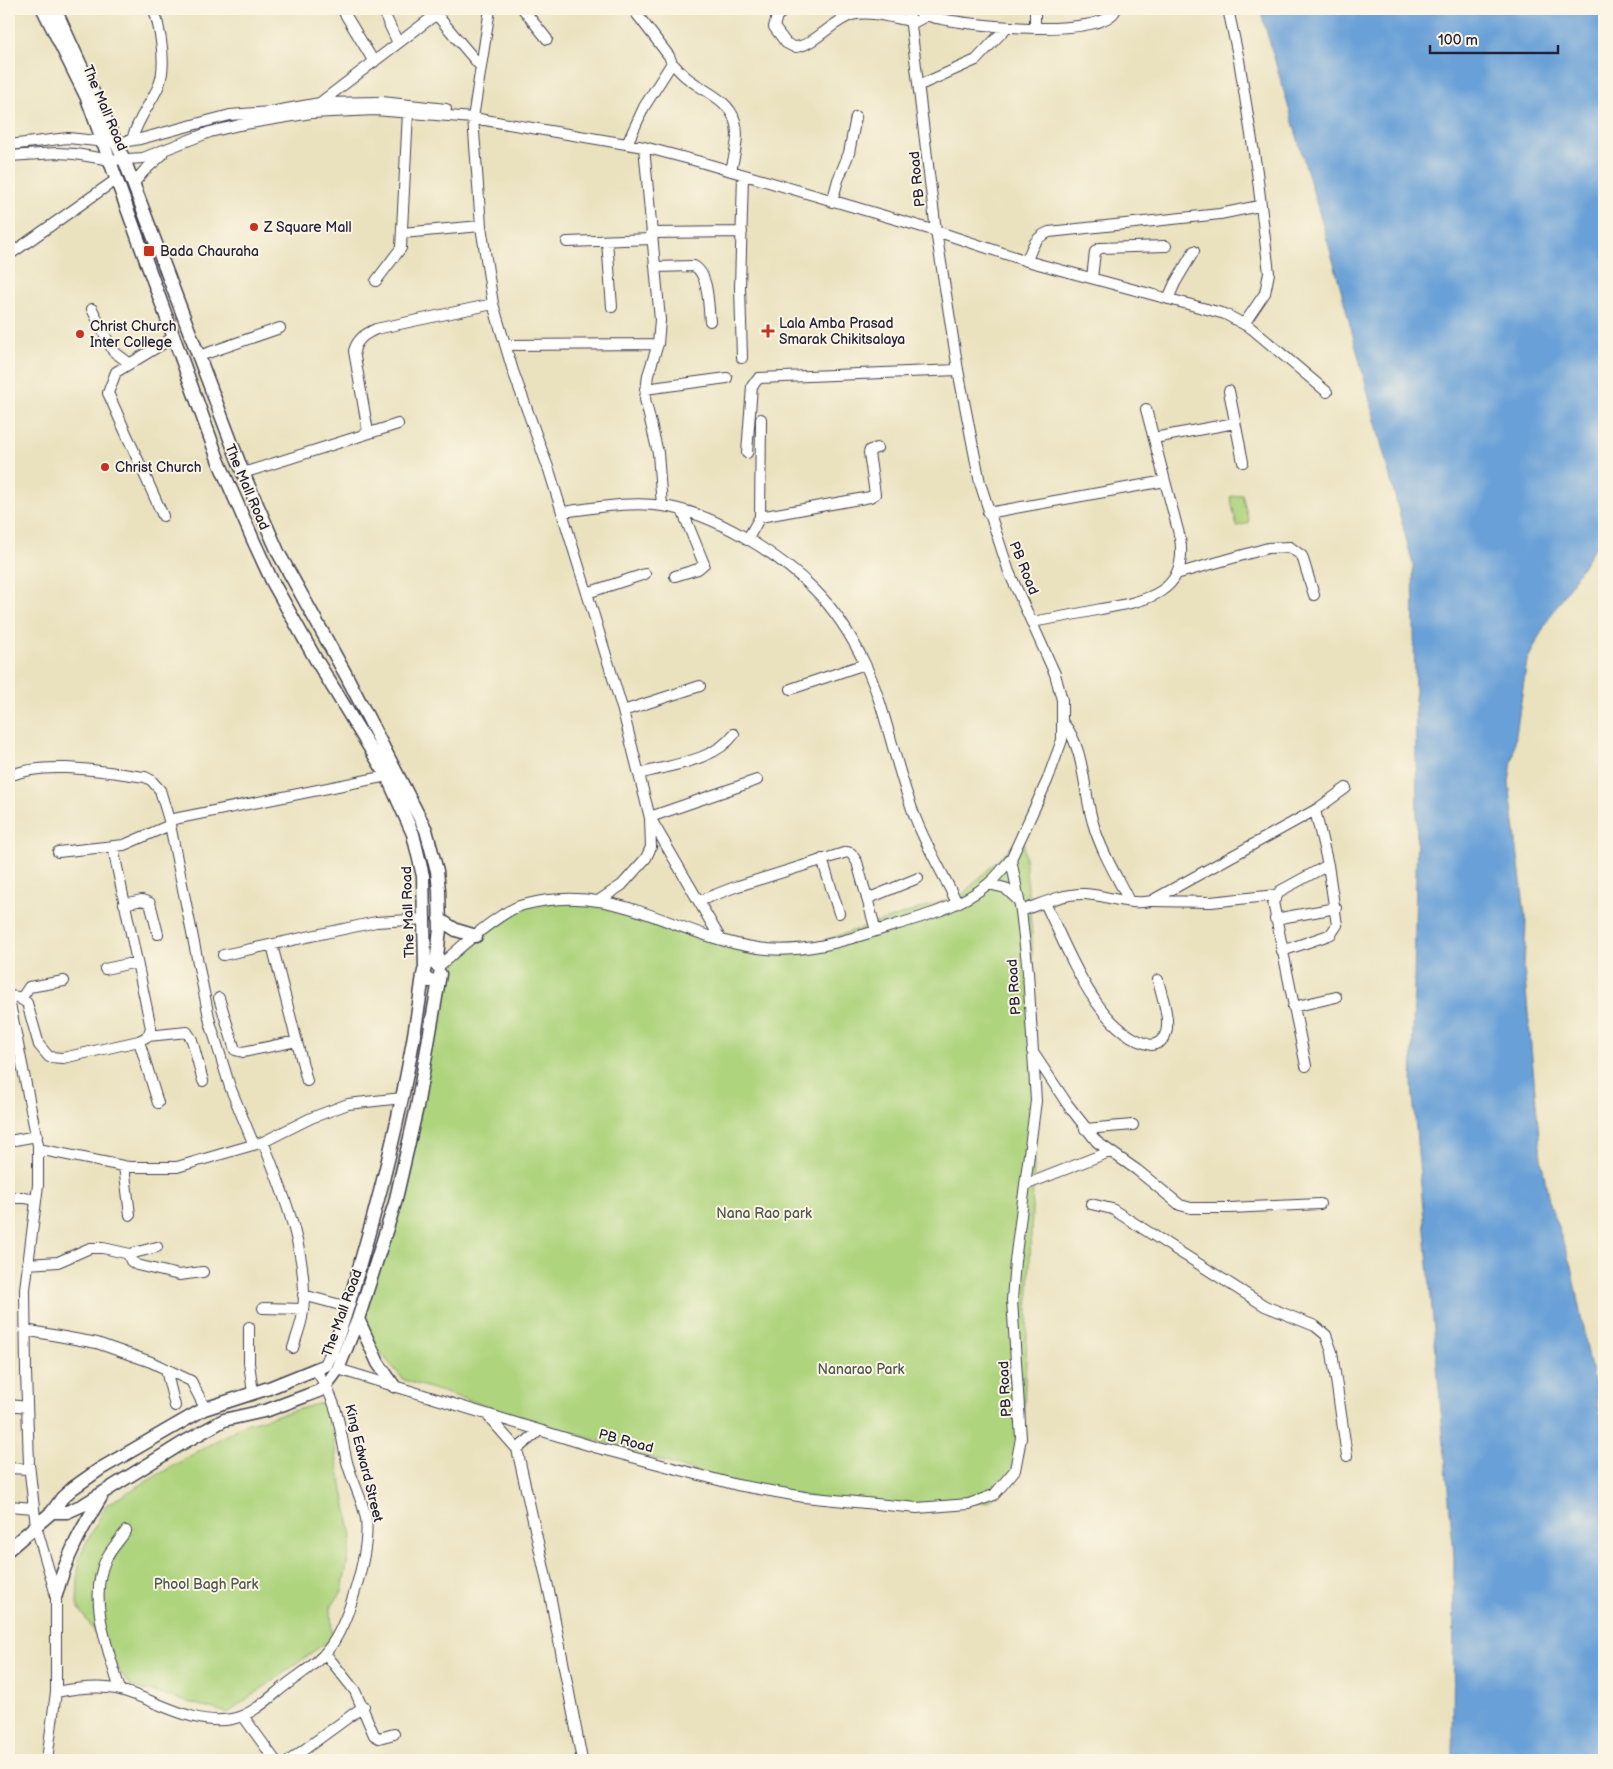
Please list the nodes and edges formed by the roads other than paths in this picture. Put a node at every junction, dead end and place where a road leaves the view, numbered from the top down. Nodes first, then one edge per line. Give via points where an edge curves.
1 (43, 9) edge
2 (55, 9) edge
3 (154, 9) edge
4 (342, 9) edge
5 (382, 9) edge
6 (490, 9) edge
7 (523, 9) edge
8 (633, 9) edge
9 (787, 9) edge
10 (909, 9) edge
11 (939, 9) edge
12 (1035, 9) edge
13 (1116, 9) edge
14 (1228, 9) edge
15 (440, 12) edge
16 (929, 16) junction
17 (911, 23) junction
18 (1006, 28) junction
19 (1035, 28) junction
20 (547, 39) dead end
21 (398, 43) junction
22 (374, 62) junction
23 (672, 63) junction
24 (481, 68) junction
25 (920, 85) junction
26 (320, 103) junction
27 (408, 113) junction
28 (473, 114) junction
29 (856, 117) dead end
30 (132, 140) junction
31 (110, 142) junction
32 (627, 144) junction
33 (9, 145) edge
34 (644, 147) junction
35 (171, 148) junction
36 (9, 156) edge
37 (110, 160) junction
38 (124, 160) junction
39 (732, 171) junction
40 (743, 174) junction
41 (117, 179) junction
42 (133, 184) junction
43 (832, 202) junction
44 (1259, 206) junction
45 (481, 226) junction
46 (936, 231) junction
47 (742, 232) junction
48 (402, 233) junction
49 (652, 236) junction
50 (607, 241) junction
51 (567, 242) dead end
52 (1166, 246) dead end
53 (1194, 250) dead end
54 (9, 255) edge
55 (1027, 260) junction
56 (655, 267) junction
57 (1092, 278) junction
58 (376, 281) dead end
59 (1168, 299) junction
60 (493, 304) junction
61 (612, 307) dead end
62 (92, 309) dead end
63 (710, 321) dead end
64 (1244, 324) junction
65 (280, 328) dead end
66 (174, 337) junction
67 (658, 344) junction
68 (505, 345) junction
69 (199, 356) junction
70 (742, 358) dead end
71 (130, 363) junction
72 (958, 370) junction
73 (727, 378) dead end
74 (645, 390) junction
75 (1229, 392) dead end
76 (1327, 392) dead end
77 (1146, 408) dead end
78 (761, 419) dead end
79 (1235, 423) junction
80 (398, 424) dead end
81 (368, 432) junction
82 (1154, 438) junction
83 (877, 448) dead end
84 (747, 453) dead end
85 (1243, 462) dead end
86 (243, 473) junction
87 (1165, 481) junction
88 (662, 506) junction
89 (682, 510) junction
90 (562, 512) junction
91 (988, 513) junction
92 (163, 516) dead end
93 (760, 517) junction
94 (747, 540) junction
95 (279, 554) junction
96 (262, 561) junction
97 (645, 574) dead end
98 (1176, 574) junction
99 (675, 576) dead end
100 (587, 593) junction
101 (1314, 595) dead end
102 (1032, 622) junction
103 (865, 664) junction
104 (700, 686) dead end
105 (791, 689) dead end
106 (623, 711) junction
107 (1064, 724) junction
108 (734, 734) dead end
109 (640, 774) junction
110 (393, 775) junction
111 (9, 776) edge
112 (757, 780) dead end
113 (1346, 788) dead end
114 (1315, 810) junction
115 (650, 818) junction
116 (170, 822) junction
117 (113, 848) junction
118 (58, 852) dead end
119 (822, 858) junction
120 (1011, 859) junction
121 (1328, 866) junction
122 (918, 878) dead end
123 (988, 884) junction
124 (1276, 895) junction
125 (601, 899) junction
126 (867, 899) junction
127 (1129, 900) junction
128 (699, 901) junction
129 (1151, 901) junction
130 (957, 903) junction
131 (1045, 903) junction
132 (124, 904) junction
133 (1020, 906) junction
134 (1336, 908) junction
135 (839, 913) dead end
136 (425, 919) junction
137 (439, 919) junction
138 (1275, 919) junction
139 (876, 931) junction
140 (158, 934) dead end
141 (476, 936) junction
142 (720, 938) junction
143 (272, 945) junction
144 (1282, 951) junction
145 (223, 955) dead end
146 (137, 962) junction
147 (105, 969) dead end
148 (432, 970) junction
149 (1158, 980) dead end
150 (64, 981) dead end
151 (1336, 997) dead end
152 (9, 998) edge
153 (219, 998) dead end
154 (21, 999) junction
155 (1293, 1007) junction
156 (144, 1039) junction
157 (13, 1041) edge
158 (297, 1042) junction
159 (1031, 1050) junction
160 (1306, 1066) dead end
161 (203, 1081) dead end
162 (307, 1081) dead end
163 (402, 1098) junction
164 (158, 1104) dead end
165 (1132, 1125) dead end
166 (1085, 1129) junction
167 (36, 1136) junction
168 (9, 1141) edge
169 (259, 1143) junction
170 (38, 1149) junction
171 (1109, 1152) junction
172 (124, 1166) junction
173 (1025, 1184) junction
174 (9, 1198) edge
175 (36, 1200) junction
176 (1091, 1204) dead end
177 (1320, 1204) dead end
178 (130, 1215) dead end
179 (157, 1247) dead end
180 (128, 1254) junction
181 (27, 1264) junction
182 (203, 1272) dead end
183 (303, 1295) junction
184 (348, 1306) junction
185 (263, 1308) dead end
186 (303, 1309) junction
187 (358, 1319) junction
188 (249, 1326) dead end
189 (25, 1330) junction
190 (294, 1348) dead end
191 (321, 1368) junction
192 (338, 1369) junction
193 (166, 1370) junction
194 (326, 1386) junction
195 (394, 1386) junction
196 (253, 1392) junction
197 (9, 1405) edge
198 (175, 1406) dead end
199 (27, 1407) junction
200 (205, 1408) junction
201 (486, 1415) junction
202 (539, 1431) junction
203 (517, 1449) junction
204 (1347, 1456) dead end
205 (9, 1468) edge
206 (29, 1469) junction
207 (102, 1494) junction
208 (9, 1506) edge
209 (34, 1508) junction
210 (52, 1512) junction
211 (36, 1526) junction
212 (126, 1531) dead end
213 (9, 1549) edge
214 (56, 1595) junction
215 (325, 1654) junction
216 (120, 1690) junction
217 (56, 1692) junction
218 (364, 1706) junction
219 (243, 1716) junction
220 (394, 1734) dead end
221 (47, 1760) edge
222 (275, 1760) edge
223 (290, 1760) edge
224 (582, 1760) edge

1 - 31 main road, The Mall Road
2 - 31 main road, The Mall Road
3 - 30 street via 162,60 160,84 140,118
4 - 22 street
5 - 21 street
6 - 24 street
7 - 20 street
8 - 23 street
9 - 17 street via 777,16 774,27 786,43 794,47 807,43 852,15 867,14
10 - 17 street, PB Road
11 - 16 street
12 - 19 street
13 - 19 street via 1104,21
14 - 44 street via 1257,172
15 - 21 street
15 - 24 street
16 - 17 street
16 - 18 street
17 - 25 street, PB Road
18 - 19 street
18 - 25 street via 976,60
21 - 22 street
22 - 26 street
23 - 32 street via 644,107
23 - 39 street via 686,78 715,96 730,112 735,121 736,146
24 - 28 street
25 - 46 street, PB Road
26 - 28 street via 382,102
26 - 30 street via 230,115
27 - 28 street
27 - 35 street via 375,110 311,113 210,132
27 - 48 street
28 - 32 street
28 - 45 street
29 - 43 street via 850,153
30 - 31 street
31 - 33 street via 68,138
31 - 37 main road, The Mall Road
31 - 38 main road, The Mall Road
32 - 34 street
34 - 39 street
34 - 49 street
35 - 38 street via 151,156
35 - 42 street
36 - 37 street via 76,154
37 - 38 street
37 - 41 main road, The Mall Road
38 - 42 main road, The Mall Road
39 - 40 street
40 - 43 street
40 - 47 street
41 - 54 street
41 - 66 main road, The Mall Road
42 - 69 main road, The Mall Road
43 - 46 street
44 - 55 street via 1220,214 1049,232 1037,238
44 - 64 street via 1268,283 1260,302
45 - 48 street
45 - 60 street
46 - 55 street
46 - 72 street, PB Road
47 - 49 street
47 - 70 street
48 - 58 street via 400,253
49 - 50 street
49 - 56 street
50 - 51 street
50 - 61 street
52 - 57 street via 1100,248 1095,252
53 - 59 street
55 - 57 street
56 - 63 street via 698,268 703,277
56 - 67 street via 660,320
57 - 59 street
59 - 64 street via 1209,309
60 - 68 street
60 - 81 street via 364,334 354,352
62 - 71 street via 113,351
64 - 76 street
65 - 69 street
66 - 71 street
66 - 96 main road, The Mall Road via 219,462
67 - 68 street
67 - 74 street
68 - 90 street
69 - 86 main road, The Mall Road
71 - 92 street via 116,372 108,392
72 - 84 street via 759,378 752,386
72 - 91 street, PB Road
73 - 74 street
74 - 88 street via 646,411 658,453
75 - 79 street
77 - 82 street
78 - 93 street
79 - 82 street
79 - 85 street
80 - 81 street
81 - 86 street
82 - 87 street
83 - 93 street via 869,452 876,494
86 - 95 main road, The Mall Road
87 - 91 street
87 - 98 street via 1182,554
88 - 89 street
88 - 90 street via 630,505
89 - 94 street
89 - 99 street via 704,564
90 - 100 street
91 - 102 street, PB Road via 1009,572
93 - 94 street
94 - 103 street via 783,563 814,589 837,617
95 - 96 street
95 - 110 main road, The Mall Road
96 - 110 main road, The Mall Road via 315,658
97 - 100 street
98 - 101 street via 1268,548 1290,547 1302,556
98 - 102 street via 1163,590 1144,601
100 - 106 street
102 - 107 street, PB Road via 1055,674
103 - 105 street
103 - 130 street via 909,800
104 - 106 street
106 - 109 street
107 - 120 street, PB Road via 1062,740 1047,781
107 - 127 street via 1074,740 1100,843
108 - 109 street via 727,744 715,751
109 - 115 street
110 - 116 street
110 - 136 main road, The Mall Road via 420,854
110 - 137 main road, The Mall Road via 426,830 438,881
111 - 116 street via 41,768 145,777 160,790
112 - 115 street
113 - 114 street
114 - 121 street
114 - 129 street
115 - 125 street via 650,847 646,858 622,885
115 - 128 street
116 - 117 street via 133,842
116 - 169 street via 210,1022 230,1087
117 - 118 street
117 - 132 street
119 - 126 street via 841,852 851,853 857,862
119 - 128 street
119 - 135 street
120 - 123 street
120 - 133 street, PB Road
121 - 124 street
121 - 134 street
122 - 126 street
123 - 130 street
123 - 133 street via 1005,888
124 - 129 street via 1211,902
124 - 138 street via 1273,902
125 - 141 street via 577,898 524,904
125 - 142 street
126 - 139 street
127 - 129 street
127 - 131 street via 1082,894
128 - 142 street
130 - 139 street
131 - 133 street
131 - 149 street via 1100,1008 1124,1032 1151,1045 1162,1042 1167,1028
132 - 140 street via 142,900 150,903
132 - 146 street
133 - 159 street, PB Road via 1028,972
134 - 138 street
134 - 144 street via 1337,925 1331,934
136 - 143 street via 376,922
136 - 148 main road, The Mall Road
137 - 141 main road via 456,930
137 - 148 main road, The Mall Road
138 - 144 street
139 - 142 street via 828,944 792,949 760,948
141 - 148 street
143 - 145 street
143 - 158 street
144 - 155 street
146 - 147 street
146 - 156 street via 151,1028
148 - 163 main road, The Mall Road
148 - 187 main road, The Mall Road via 417,1107 397,1193
150 - 154 street via 29,987
151 - 155 street
152 - 154 street
152 - 157 street
153 - 158 street via 235,1050 243,1052
154 - 156 street via 29,1008 39,1046 49,1057 63,1058
155 - 160 street
156 - 161 street via 187,1032
156 - 164 street
157 - 167 street
158 - 162 street
159 - 166 street
159 - 173 street, PB Road via 1036,1101
163 - 169 street via 348,1104
163 - 184 main road, The Mall Road via 382,1188
165 - 166 street
166 - 171 street
167 - 168 street
167 - 170 street
169 - 172 street via 177,1166
169 - 183 street via 297,1241
170 - 172 street
170 - 175 street
171 - 173 street
171 - 177 street via 1137,1170 1173,1202 1191,1208
172 - 178 street
173 - 202 street, PB Road via 1012,1300 1020,1455 1015,1470 994,1495 982,1501 940,1508 804,1496 737,1485
174 - 175 street
175 - 181 street
176 - 204 street via 1112,1209 1266,1306 1315,1326 1326,1335 1332,1352
179 - 180 street
180 - 181 street via 96,1247 58,1262
180 - 182 street via 134,1264 179,1275
181 - 189 street
183 - 184 street
183 - 186 street
184 - 191 main road, The Mall Road via 338,1340
185 - 186 street
186 - 190 street
187 - 192 main road, The Mall Road
187 - 195 main road via 378,1363
188 - 196 street
189 - 193 street via 97,1343
189 - 199 street
191 - 192 main road
191 - 194 street, King Edward Street
191 - 196 main road, The Mall Road
192 - 194 main road, The Mall Road
192 - 195 street, PB Road
193 - 198 street
193 - 200 street via 191,1381
194 - 207 main road, The Mall Road via 306,1398 224,1420
194 - 215 street, King Edward Street via 339,1414 346,1457 367,1531 354,1593
195 - 201 street, PB Road
196 - 200 main road, The Mall Road
197 - 199 street
199 - 206 street
200 - 210 main road, The Mall Road via 100,1469 62,1498
201 - 202 street, PB Road
201 - 203 street
202 - 203 street
203 - 224 street
205 - 206 street
206 - 209 street
207 - 210 main road, The Mall Road via 67,1512
207 - 214 main road via 75,1540
208 - 209 street
209 - 211 street
210 - 211 main road, The Mall Road
211 - 213 main road, The Mall Road
211 - 214 street
212 - 216 street via 107,1558 99,1592 106,1638
214 - 217 street
215 - 218 street
215 - 219 street, King Edward Street
216 - 217 street, King Edward Street via 79,1688
216 - 219 street, King Edward Street via 180,1713 216,1720
217 - 221 street
218 - 220 street via 374,1735 379,1738
218 - 223 street
219 - 222 street

